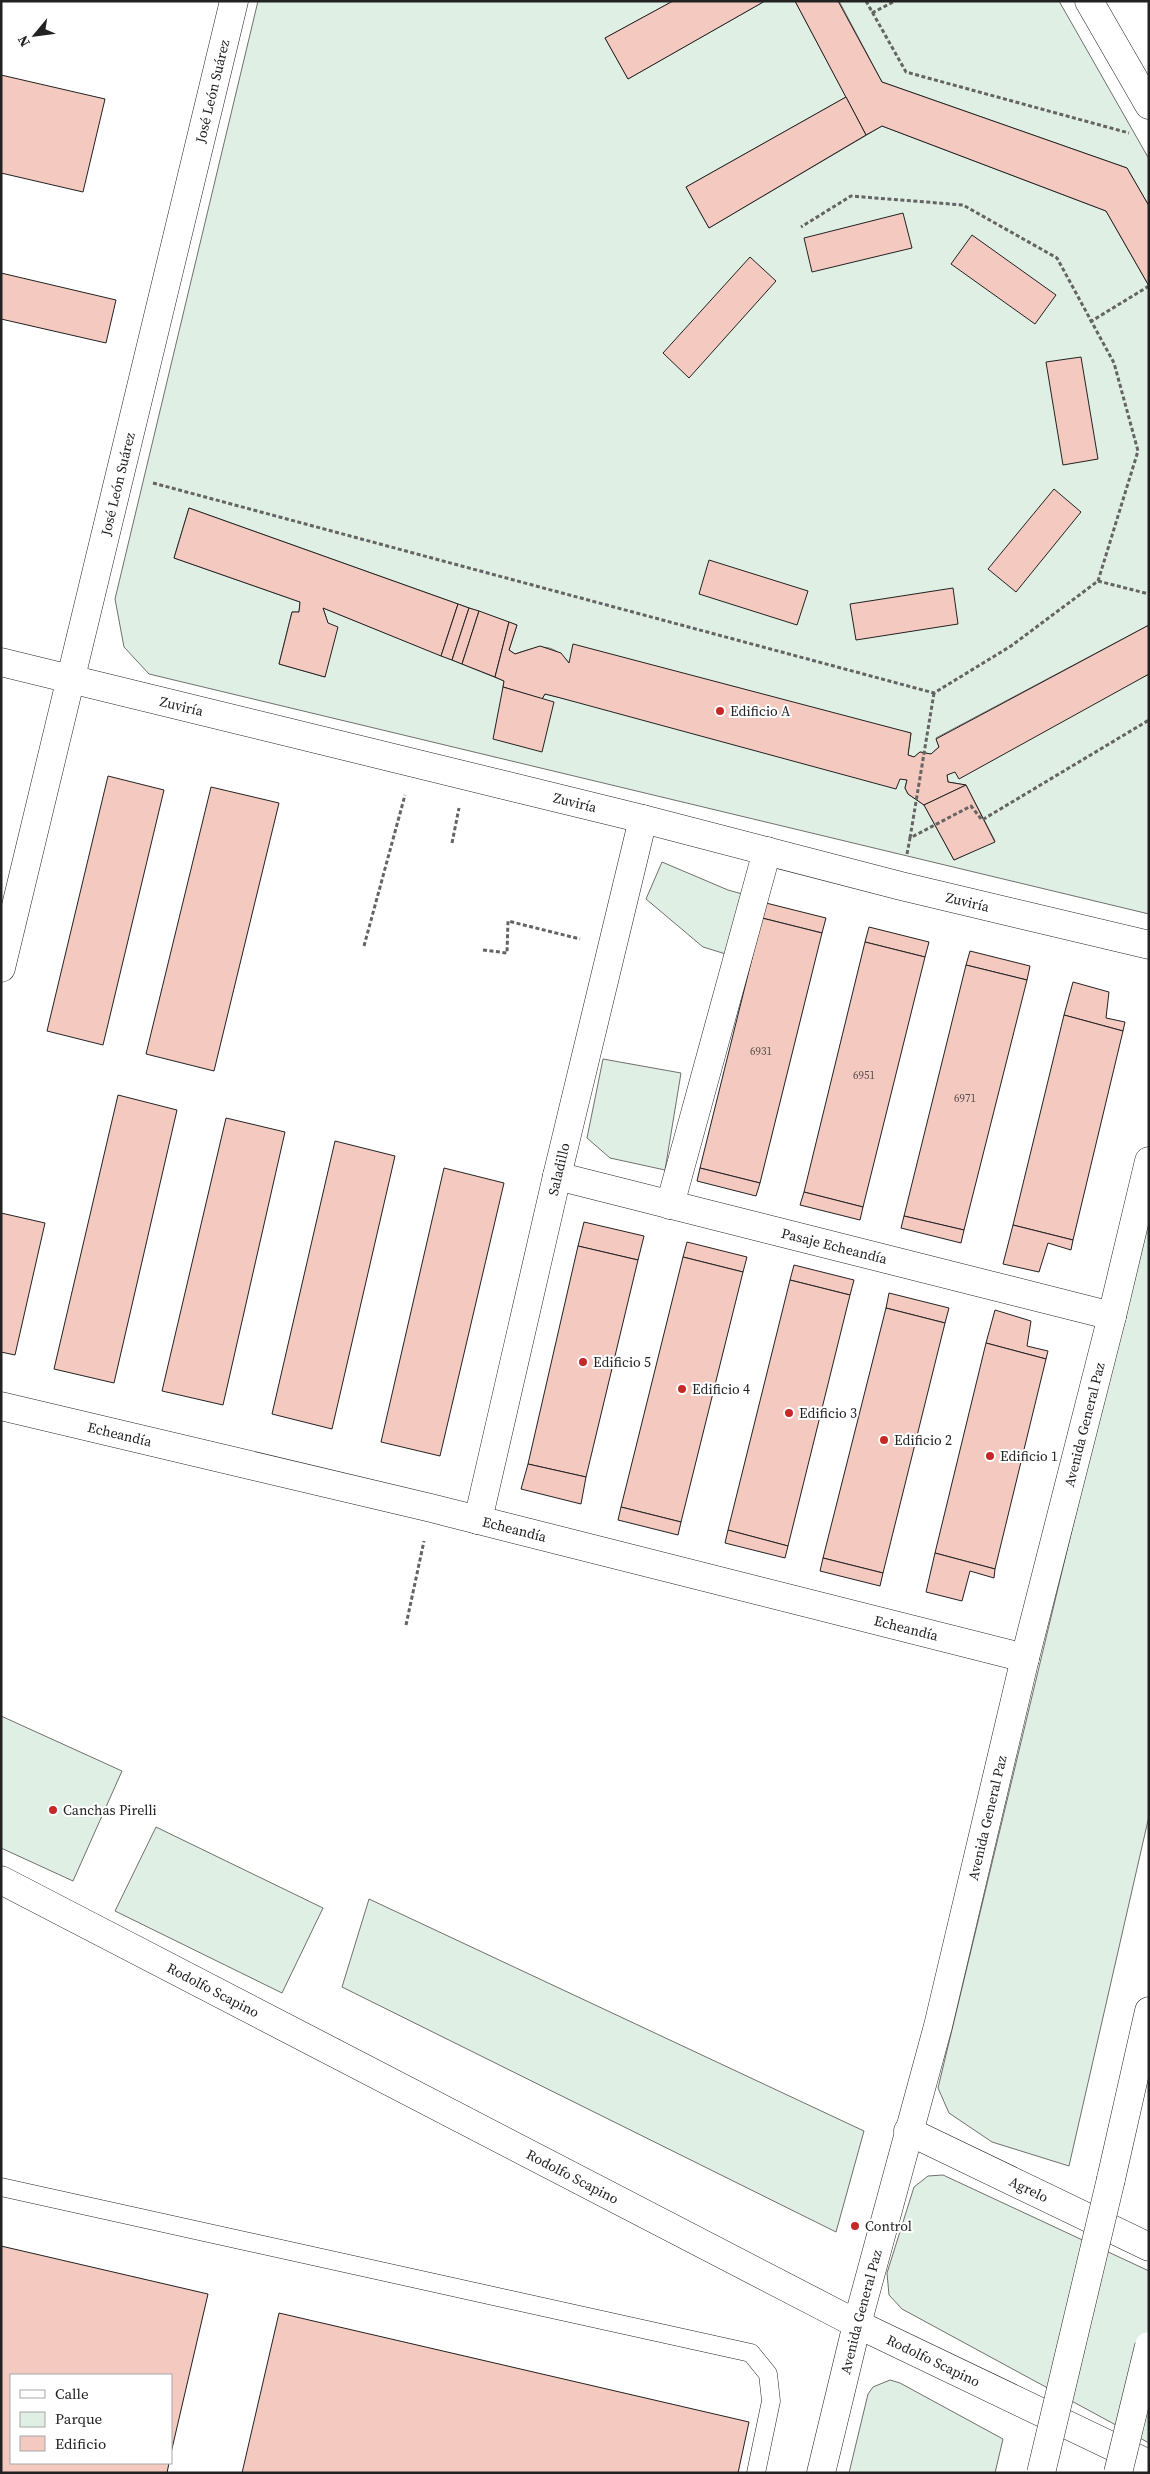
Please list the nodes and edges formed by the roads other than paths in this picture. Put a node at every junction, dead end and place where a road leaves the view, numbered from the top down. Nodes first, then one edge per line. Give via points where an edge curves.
1 (234, 1) edge
2 (1089, 1) edge
3 (1149, 105) edge
4 (1, 662) edge
5 (72, 679) junction
6 (643, 819) junction
7 (767, 851) junction
8 (1149, 945) edge
9 (1, 968) edge
10 (1149, 1161) edge
11 (557, 1176) junction
12 (670, 1205) junction
13 (1112, 1316) junction
14 (1, 1406) edge
15 (478, 1520) junction
16 (1025, 1658) junction
17 (1, 1880) edge
18 (1149, 2011) edge
19 (908, 2131) junction
20 (1, 2187) edge
21 (1149, 2247) edge
22 (857, 2324) junction
23 (1149, 2346) edge
24 (1149, 2464) edge
25 (756, 2473) edge
26 (821, 2473) edge
27 (1041, 2473) edge
28 (1118, 2473) edge

1 - 5 main road, José León Suárez
2 - 3 main road
4 - 5 main road, Zuviría
5 - 6 main road, Zuviría
5 - 9 main road, José León Suárez
6 - 7 main road, Zuviría
6 - 11 main road, Saladillo
7 - 8 main road, Zuviría
7 - 12 main road
10 - 13 main road, Avenida General Paz
11 - 12 main road, Pasaje Echeandía
11 - 15 main road, Saladillo
12 - 13 main road, Pasaje Echeandía
13 - 16 main road, Avenida General Paz
14 - 15 main road, Echeandía
15 - 16 main road, Echeandía
16 - 19 main road, Avenida General Paz via 938,2026
17 - 22 main road, Rodolfo Scapino
18 - 27 main road, bridge
19 - 21 main road, Agrelo
19 - 22 main road, Avenida General Paz
20 - 25 lane via 751,2353 768,2374 771,2401
22 - 24 main road, Rodolfo Scapino
22 - 26 main road, Avenida General Paz
23 - 28 main road, bridge

